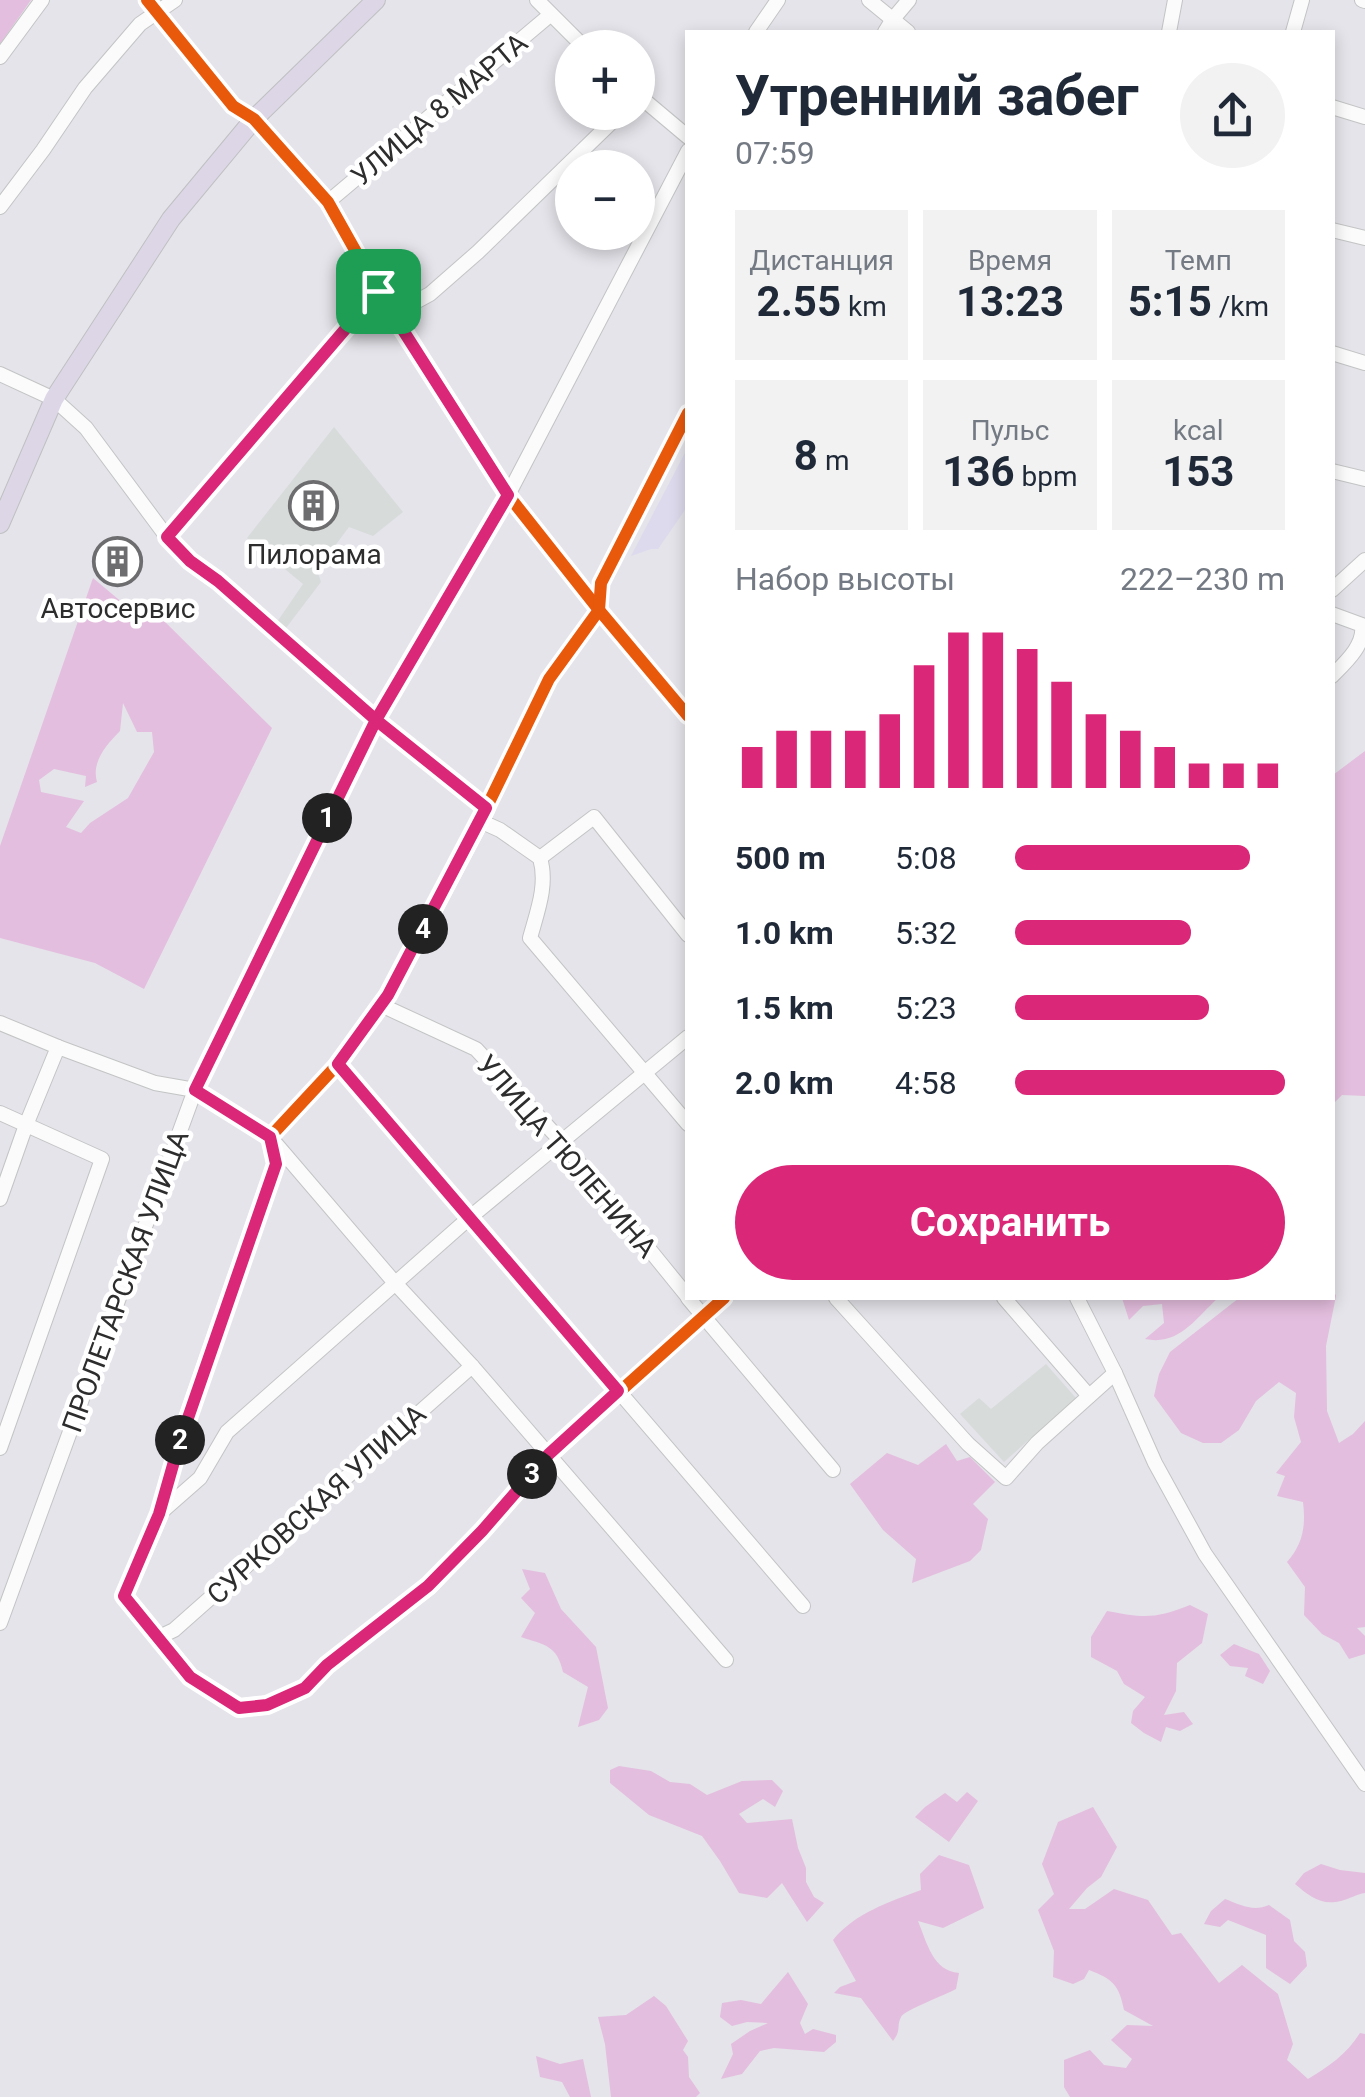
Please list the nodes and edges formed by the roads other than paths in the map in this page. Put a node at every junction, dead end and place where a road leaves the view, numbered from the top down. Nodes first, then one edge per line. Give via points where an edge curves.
1 (42, 0) edge
2 (147, 0) edge
3 (175, 0) edge
4 (376, 0) edge
5 (537, 0) edge
6 (778, 0) edge
7 (869, 0) edge
8 (909, 0) edge
9 (1176, 0) edge
10 (1302, 0) edge
11 (157, 15) junction
12 (550, 15) junction
13 (889, 26) edge
14 (566, 30) edge
15 (757, 30) edge
16 (1168, 30) edge
17 (1293, 30) edge
18 (0, 57) edge
19 (1335, 108) edge
20 (655, 110) edge
21 (1365, 117) edge
22 (254, 119) junction
23 (603, 130) edge
24 (685, 135) edge
25 (685, 158) edge
26 (328, 202) junction
27 (0, 207) edge
28 (1335, 231) edge
29 (1365, 238) edge
30 (378, 291) junction
31 (394, 314) junction
32 (1335, 354) edge
33 (1365, 362) edge
34 (0, 374) edge
35 (54, 400) junction
36 (685, 420) edge
37 (1335, 472) edge
38 (1365, 479) edge
39 (508, 495) junction
40 (0, 524) edge
41 (167, 537) junction
42 (1365, 560) edge
43 (1335, 587) edge
44 (599, 610) junction
45 (1335, 615) edge
46 (1335, 673) edge
47 (685, 712) edge
48 (376, 720) junction
49 (483, 815) junction
50 (540, 858) junction
51 (685, 931) edge
52 (381, 1005) junction
53 (0, 1023) edge
54 (685, 1039) edge
55 (58, 1048) junction
56 (338, 1064) junction
57 (644, 1073) junction
58 (195, 1090) junction
59 (0, 1113) edge
60 (685, 1121) edge
61 (26, 1125) junction
62 (270, 1137) junction
63 (562, 1142) junction
64 (0, 1200) edge
65 (468, 1219) junction
66 (395, 1283) junction
67 (685, 1293) edge
68 (690, 1300) edge
69 (721, 1300) edge
70 (838, 1300) edge
71 (1006, 1300) edge
72 (1079, 1301) edge
73 (702, 1315) junction
74 (472, 1366) junction
75 (1115, 1372) junction
76 (618, 1391) junction
77 (1089, 1396) junction
78 (0, 1448) edge
79 (549, 1454) junction
80 (833, 1470) dead end
81 (159, 1514) junction
82 (803, 1606) dead end
83 (0, 1622) edge
84 (157, 1638) junction
85 (726, 1660) dead end
86 (1365, 1784) edge

1 - 18 street
2 - 11 street
3 - 11 street
4 - 22 main road
5 - 12 street
6 - 15 street
7 - 13 street
8 - 13 street
9 - 16 street
10 - 17 street
11 - 22 street via 233,106
11 - 27 street via 140,24 85,88
12 - 14 street
12 - 26 street, УЛИЦА 8 МАРТА
19 - 21 street
20 - 24 street
22 - 26 street
22 - 35 main road via 171,219
23 - 31 street via 454,273
25 - 39 street, ПРОЛЕТАРСКАЯ УЛИЦА
26 - 30 street
28 - 29 street
30 - 31 street
30 - 41 street
31 - 39 street
32 - 33 street
34 - 35 street
35 - 40 main road
35 - 41 street via 86,428
36 - 44 street via 601,583
37 - 38 street
39 - 44 street
39 - 48 street, ПРОЛЕТАРСКАЯ УЛИЦА
41 - 48 street
42 - 43 street
44 - 47 street
44 - 49 street via 550,678
45 - 46 street via 1362,625 1365,633
48 - 49 street
48 - 58 street, ПРОЛЕТАРСКАЯ УЛИЦА
49 - 50 street
49 - 52 street
50 - 51 street via 594,818
50 - 57 street via 542,894 530,938
52 - 56 street
52 - 63 street, УЛИЦА ТЮЛЕНИНА via 476,1049
53 - 55 street
54 - 57 street
55 - 58 street via 156,1084
55 - 61 street
56 - 62 street
56 - 65 street
57 - 60 street
57 - 63 street
58 - 62 street
58 - 83 street, ПРОЛЕТАРСКАЯ УЛИЦА
59 - 61 street
61 - 64 street
61 - 78 street via 102,1159
62 - 66 street
62 - 81 street via 276,1164
63 - 65 street
63 - 67 street, УЛИЦА ТЮЛЕНИНА
65 - 66 street
65 - 76 street
66 - 74 street
66 - 81 street via 227,1432 200,1478
68 - 73 street, УЛИЦА ТЮЛЕНИНА
69 - 73 street
70 - 77 street via 1006,1478
71 - 77 street
72 - 75 street
73 - 76 street
73 - 80 street, УЛИЦА ТЮЛЕНИНА
74 - 79 street
74 - 84 street, СУРКОВСКАЯ УЛИЦА via 174,1630
75 - 77 street
75 - 86 street via 1205,1554
76 - 79 street
76 - 82 street
79 - 84 street via 428,1586 305,1688 267,1705 239,1708 190,1677
79 - 85 street
81 - 84 street via 124,1596

